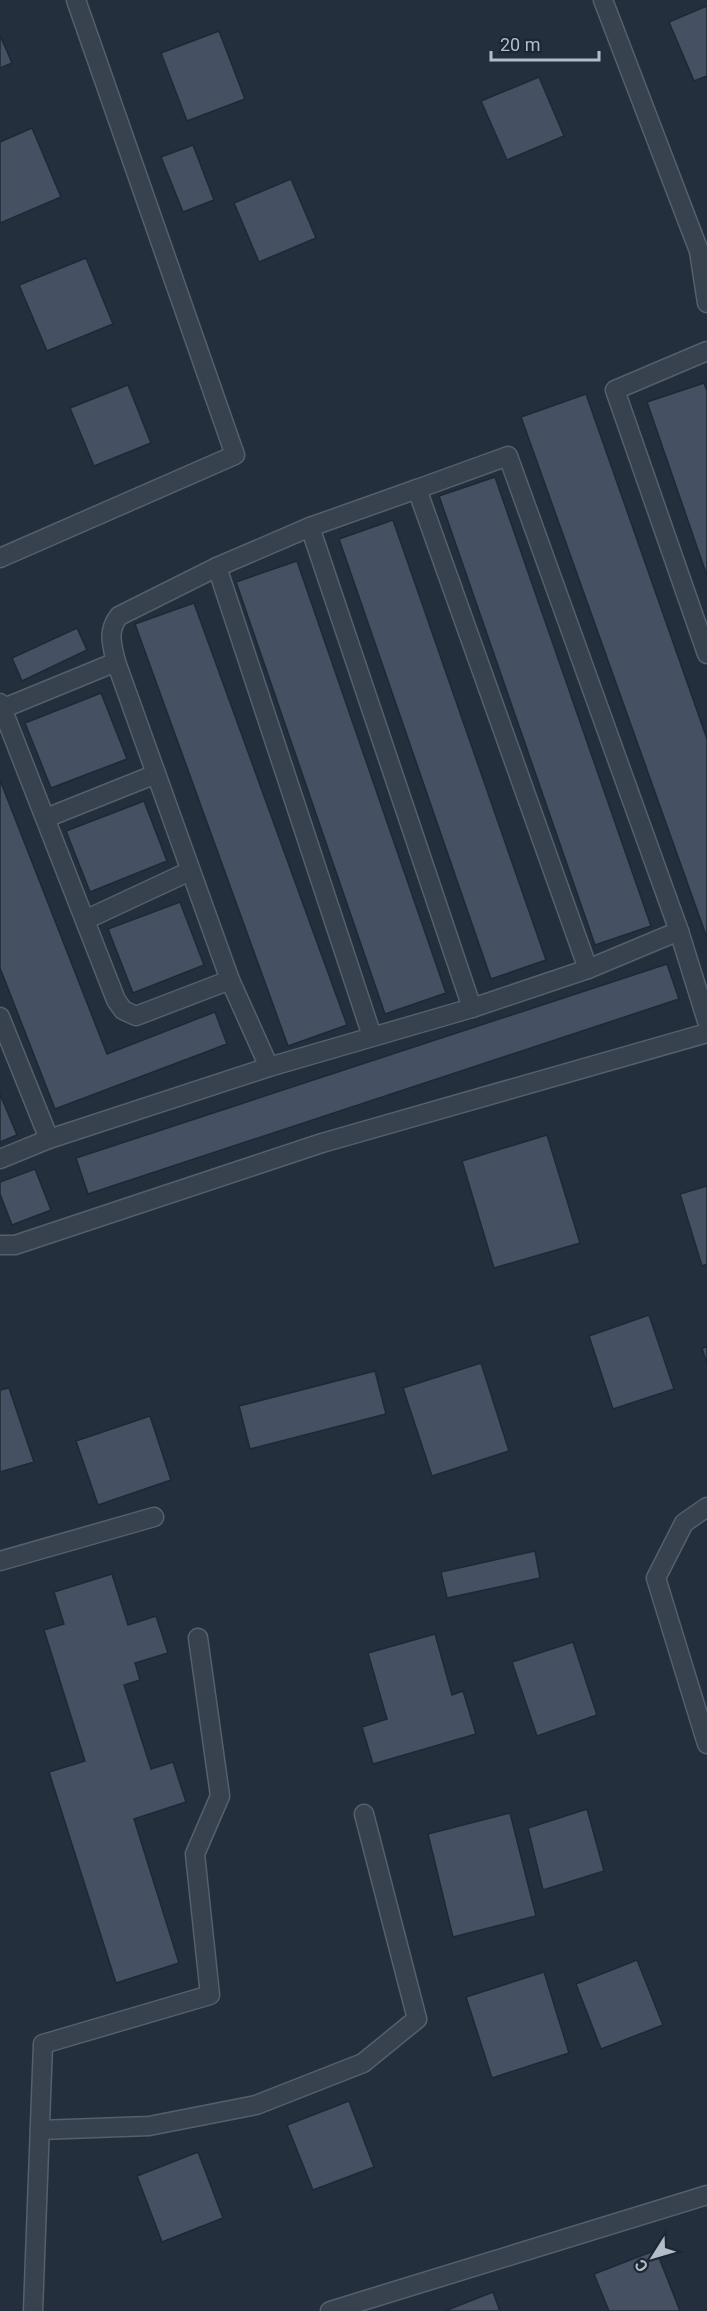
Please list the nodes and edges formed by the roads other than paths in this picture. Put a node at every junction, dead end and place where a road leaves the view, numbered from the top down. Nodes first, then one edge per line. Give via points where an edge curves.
1 (76, 0) edge
2 (603, 0) edge
3 (707, 303) edge
4 (707, 351) edge
5 (417, 489) junction
6 (310, 526) junction
7 (0, 558) edge
8 (217, 567) junction
9 (707, 654) edge
10 (116, 662) junction
11 (2, 706) edge
12 (156, 774) junction
13 (46, 818) junction
14 (190, 871) junction
15 (85, 920) junction
16 (679, 931) junction
17 (588, 969) junction
18 (230, 980) junction
19 (472, 1008) junction
20 (0, 1017) edge
21 (707, 1021) edge
22 (707, 1034) edge
23 (372, 1036) junction
24 (269, 1067) junction
25 (49, 1139) junction
26 (0, 1159) edge
27 (0, 1245) edge
28 (707, 1507) edge
29 (154, 1516) dead end
30 (0, 1561) edge
31 (198, 1638) dead end
32 (707, 1744) edge
33 (364, 1814) dead end
34 (40, 2130) junction
35 (707, 2195) edge
36 (33, 2311) edge
37 (330, 2311) edge

1 - 7 lane via 235,455
2 - 3 lane via 699,251
4 - 9 lane via 615,390
5 - 6 lane
5 - 16 lane via 508,456
5 - 17 lane
6 - 8 lane
6 - 19 lane
8 - 10 lane via 119,616 112,626 111,641
8 - 23 lane
10 - 11 lane
10 - 12 lane
11 - 13 lane
12 - 13 lane
12 - 14 lane
13 - 15 lane
14 - 15 lane
14 - 18 lane
15 - 18 lane via 116,1000 123,1010 136,1016
16 - 17 lane
16 - 21 lane
17 - 19 lane
18 - 24 lane
19 - 23 lane
20 - 25 lane
22 - 27 lane via 322,1143 15,1245
23 - 24 lane
24 - 25 lane
25 - 26 lane
28 - 32 lane via 684,1523 656,1578
29 - 30 lane
31 - 34 lane via 220,1796 195,1854 210,1995 43,2043
33 - 34 lane via 417,2019 363,2063 256,2104 149,2126
34 - 36 lane
35 - 37 lane

